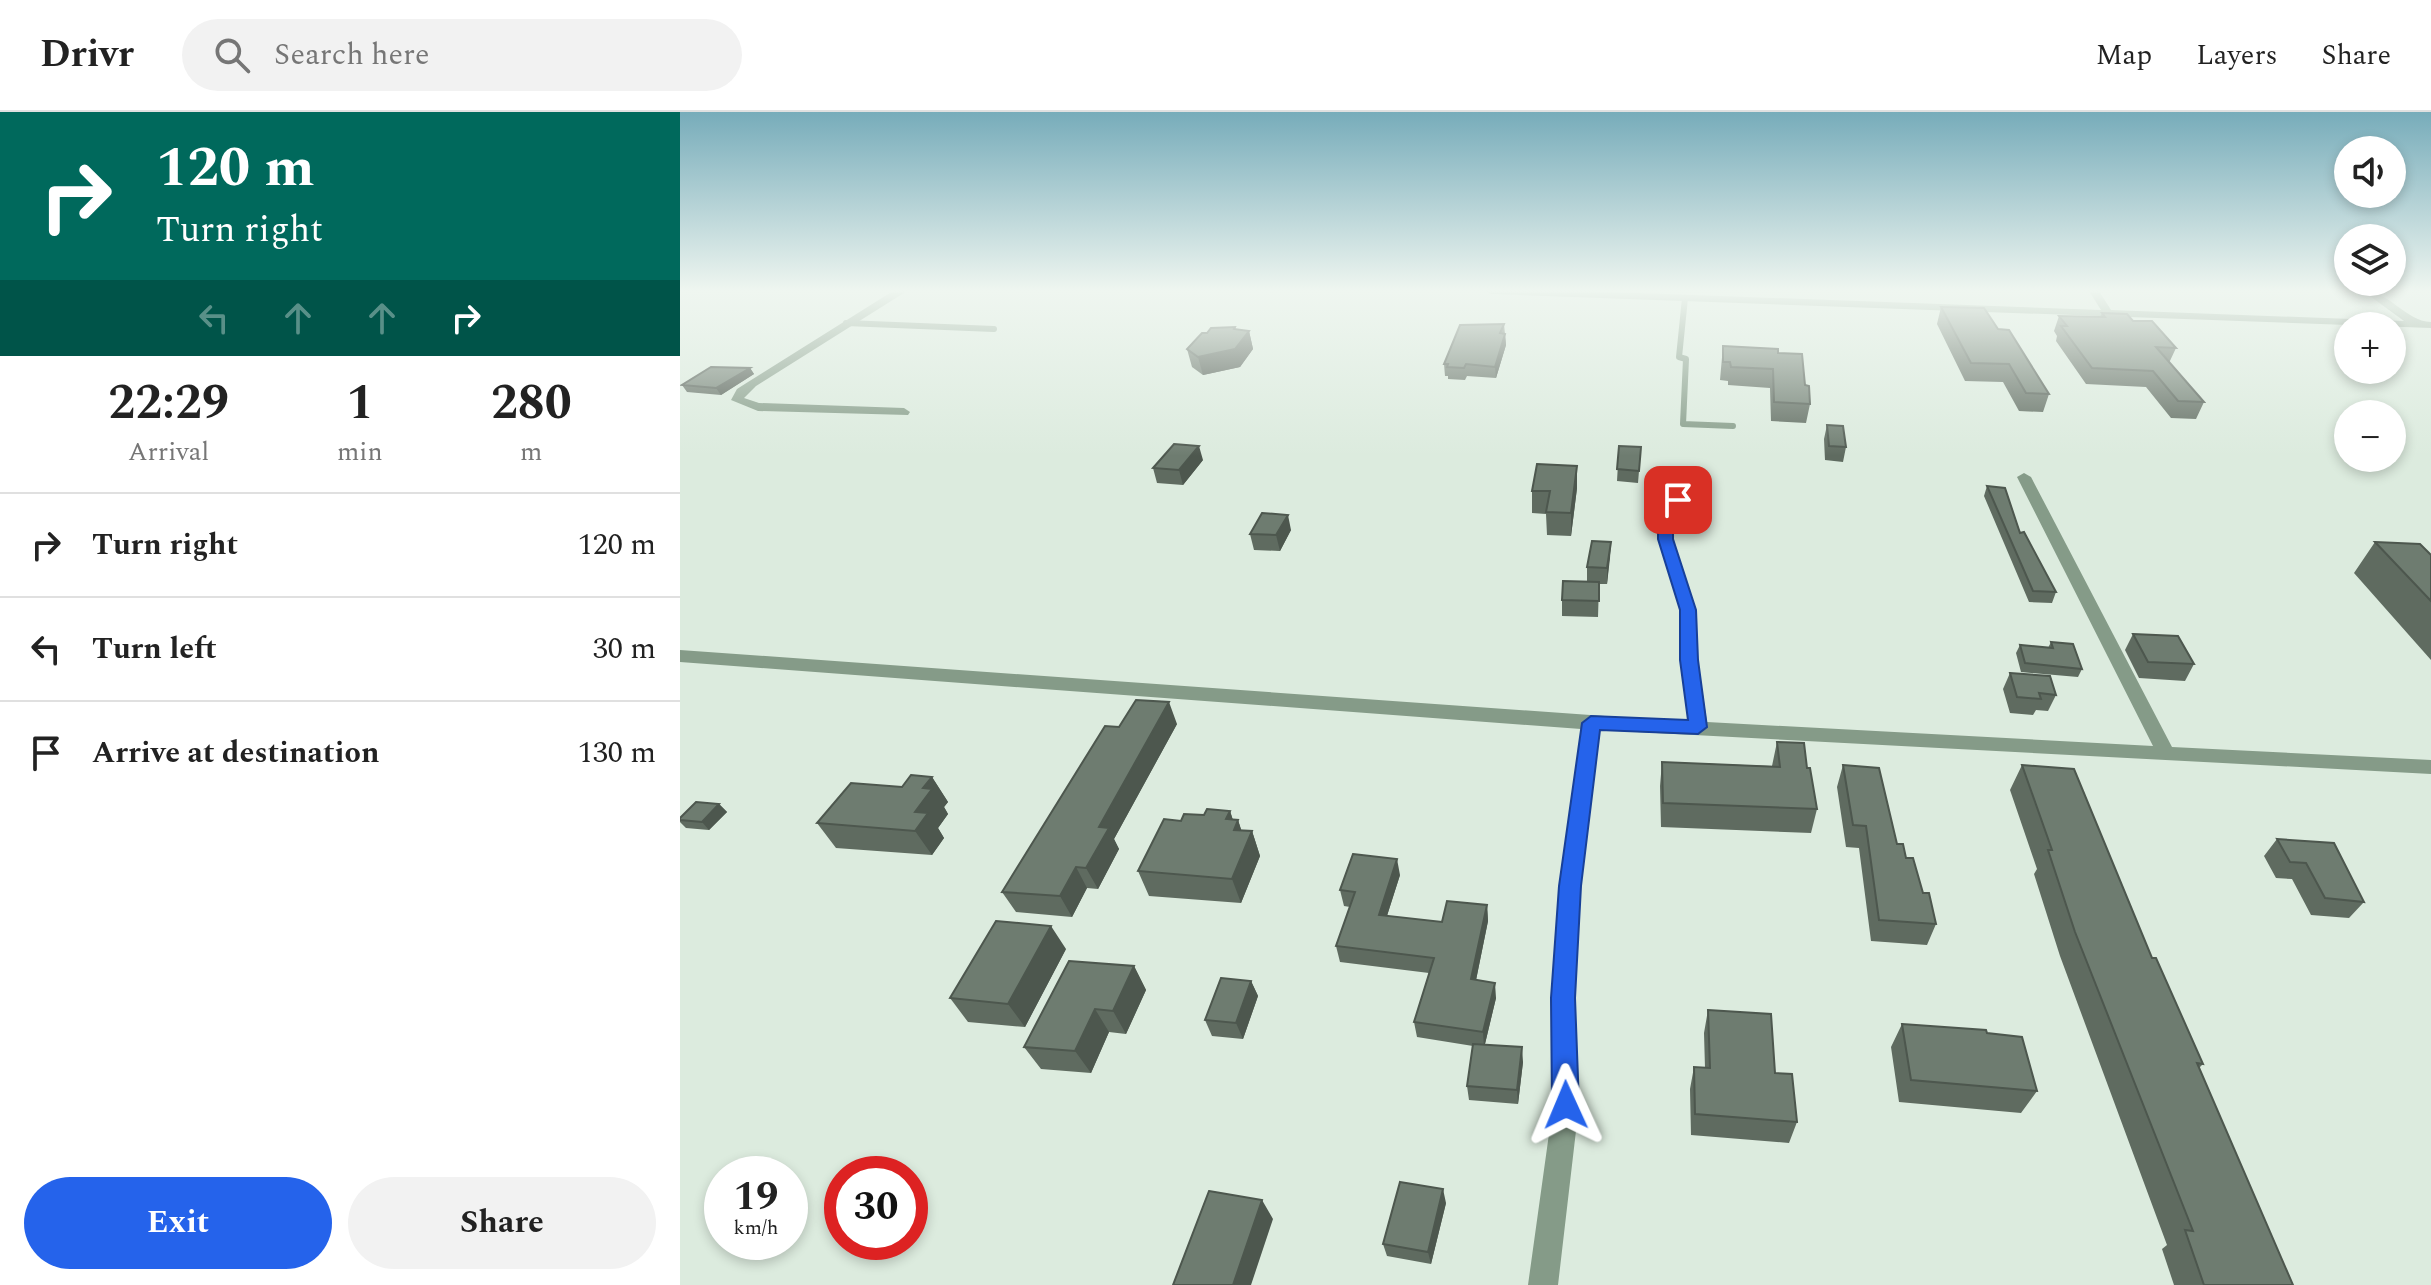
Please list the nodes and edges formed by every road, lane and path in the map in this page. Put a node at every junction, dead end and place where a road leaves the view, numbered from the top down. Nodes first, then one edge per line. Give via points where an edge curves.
1 (811, 346) edge
2 (1680, 346) edge
3 (904, 412) dead end
4 (1733, 426) dead end
5 (1684, 473) dead end
6 (2024, 477) dead end
7 (680, 656) edge
8 (1591, 723) junction
9 (1698, 727) junction
10 (2165, 751) junction
11 (2431, 767) edge
12 (1543, 1285) edge

1 - 3 street via 741,392 737,400 758,407
2 - 4 lane via 1679,357 1686,359 1683,424
5 - 9 street via 1666,539 1688,610
6 - 10 street
7 - 8 street
8 - 9 street
8 - 12 street via 1570,886 1563,998 1566,1105
9 - 10 street
10 - 11 street

